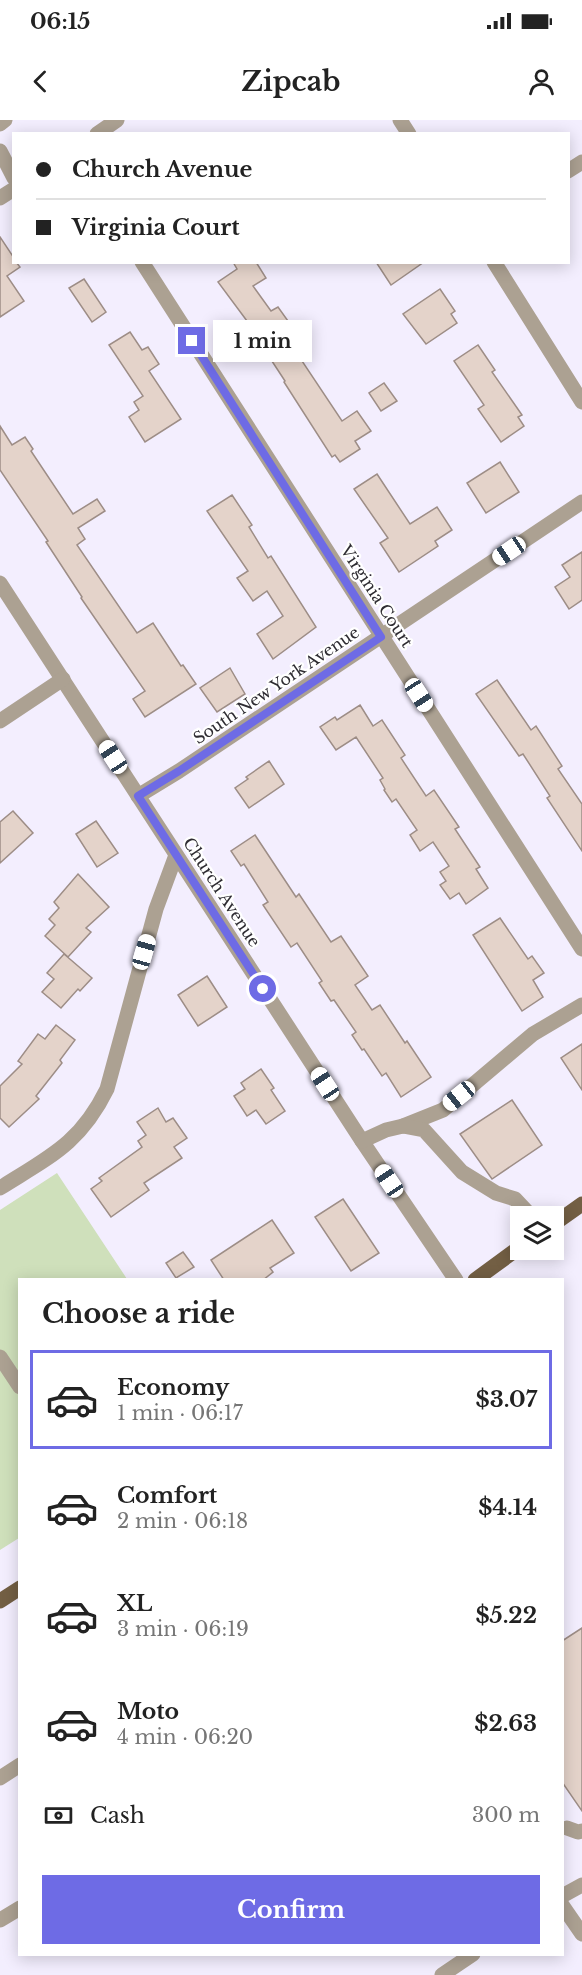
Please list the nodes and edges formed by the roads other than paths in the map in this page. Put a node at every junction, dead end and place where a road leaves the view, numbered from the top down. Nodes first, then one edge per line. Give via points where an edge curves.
1 (5, 120) edge
2 (117, 120) edge
3 (0, 124) edge
4 (100, 132) edge
5 (0, 151) edge
6 (12, 174) edge
7 (143, 264) edge
8 (495, 264) edge
9 (582, 402) edge
10 (582, 502) edge
11 (0, 583) edge
12 (381, 637) junction
13 (63, 679) junction
14 (0, 721) edge
15 (138, 796) junction
16 (176, 855) junction
17 (582, 949) edge
18 (582, 1005) edge
19 (403, 1126) junction
20 (362, 1141) junction
21 (0, 1188) edge
22 (582, 1204) edge
23 (522, 1206) edge
24 (564, 1217) edge
25 (510, 1254) edge
26 (455, 1278) edge
27 (478, 1278) edge
28 (0, 1357) edge
29 (18, 1384) edge
30 (18, 1589) edge
31 (0, 1601) edge
32 (18, 1770) edge
33 (0, 1778) edge
34 (582, 1885) edge
35 (564, 1895) edge
36 (564, 1908) edge
37 (18, 1909) edge
38 (0, 1920) edge
39 (582, 1934) edge
40 (470, 1956) edge
41 (442, 1975) edge

1 - 3 street
2 - 4 street
5 - 6 street
7 - 12 street, Virginia Court
8 - 9 street
10 - 12 street, South New York Avenue
11 - 13 street, Church Avenue
12 - 15 street, South New York Avenue
12 - 17 street, Virginia Court
13 - 14 street
13 - 15 street, Church Avenue
15 - 16 street, Church Avenue
16 - 20 street, Church Avenue
16 - 21 street via 156,909 107,1089 97,1109 63,1148
18 - 19 street via 533,1034 443,1110
19 - 20 street
19 - 23 street via 424,1130 462,1172 496,1193 515,1198
20 - 26 street, Church Avenue
22 - 24 main road
25 - 27 main road
28 - 29 street
30 - 31 main road
32 - 33 street
34 - 35 street
36 - 39 street
37 - 38 street
40 - 41 street

